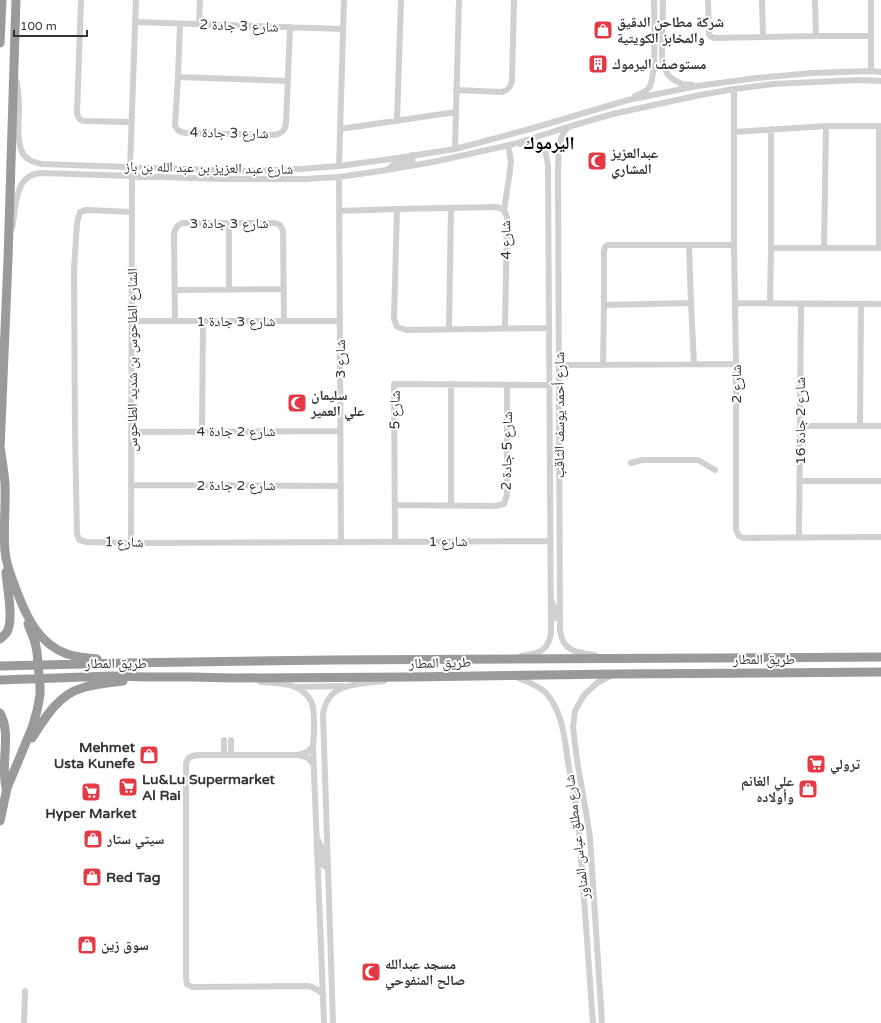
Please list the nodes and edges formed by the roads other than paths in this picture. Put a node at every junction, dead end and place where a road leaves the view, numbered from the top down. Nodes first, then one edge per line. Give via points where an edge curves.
1 (2, 0) edge
2 (81, 0) edge
3 (136, 0) edge
4 (200, 0) edge
5 (344, 0) edge
6 (401, 0) edge
7 (459, 0) edge
8 (514, 0) edge
9 (654, 0) edge
10 (663, 0) edge
11 (708, 0) edge
12 (762, 0) edge
13 (815, 0) edge
14 (871, 0) edge
15 (17, 1) edge
16 (135, 22) junction
17 (180, 24) junction
18 (199, 24) junction
19 (290, 27) junction
20 (343, 29) junction
21 (763, 36) junction
22 (816, 36) junction
23 (871, 36) junction
24 (0, 43) edge
25 (654, 54) junction
26 (662, 54) junction
27 (14, 69) junction
28 (871, 71) junction
29 (849, 72) junction
30 (881, 72) edge
31 (822, 73) junction
32 (178, 76) junction
33 (288, 81) junction
34 (881, 81) edge
35 (832, 82) junction
36 (796, 83) junction
37 (697, 86) junction
38 (734, 89) junction
39 (456, 90) junction
40 (628, 100) junction
41 (456, 112) junction
42 (397, 120) junction
43 (131, 122) junction
44 (571, 126) junction
45 (826, 126) junction
46 (880, 126) edge
47 (340, 129) junction
48 (771, 129) junction
49 (734, 132) junction
50 (511, 144) junction
51 (454, 149) junction
52 (444, 151) junction
53 (412, 155) junction
54 (420, 164) junction
55 (339, 166) junction
56 (548, 166) junction
57 (130, 168) junction
58 (280, 170) junction
59 (388, 170) junction
60 (245, 171) junction
61 (132, 177) junction
62 (339, 177) junction
63 (220, 179) junction
64 (250, 179) junction
65 (558, 187) junction
66 (451, 208) junction
67 (397, 209) junction
68 (504, 210) junction
69 (339, 211) junction
70 (132, 212) junction
71 (229, 223) junction
72 (9, 241) junction
73 (689, 245) junction
74 (734, 245) junction
75 (771, 248) junction
76 (824, 248) junction
77 (880, 248) edge
78 (229, 289) junction
79 (283, 289) junction
80 (175, 290) junction
81 (691, 303) junction
82 (735, 303) junction
83 (770, 304) junction
84 (801, 304) junction
85 (861, 304) junction
86 (881, 304) edge
87 (604, 305) junction
88 (132, 321) junction
89 (174, 321) junction
90 (203, 321) junction
91 (284, 321) junction
92 (340, 321) junction
93 (549, 328) junction
94 (449, 329) junction
95 (505, 329) junction
96 (694, 364) junction
97 (736, 364) junction
98 (559, 365) junction
99 (603, 365) junction
100 (451, 384) junction
101 (507, 385) junction
102 (549, 385) junction
103 (549, 400) junction
104 (560, 423) junction
105 (800, 426) junction
106 (860, 426) junction
107 (881, 426) edge
108 (340, 431) junction
109 (131, 432) junction
110 (202, 432) junction
111 (0, 448) edge
112 (631, 463) dead end
113 (715, 470) dead end
114 (799, 481) junction
115 (881, 481) edge
116 (131, 485) junction
117 (340, 486) junction
118 (395, 505) junction
119 (451, 506) junction
120 (881, 537) edge
121 (799, 538) junction
122 (550, 541) junction
123 (340, 542) junction
124 (395, 542) junction
125 (131, 543) junction
126 (6, 560) junction
127 (550, 600) junction
128 (24, 611) junction
129 (560, 630) junction
130 (0, 639) edge
131 (881, 657) edge
132 (624, 659) junction
133 (497, 660) junction
134 (124, 663) junction
135 (38, 665) junction
136 (0, 666) edge
137 (881, 672) edge
138 (614, 674) junction
139 (513, 676) junction
140 (146, 677) junction
141 (409, 677) junction
142 (234, 678) junction
143 (40, 679) junction
144 (0, 680) edge
145 (350, 685) junction
146 (295, 687) junction
147 (0, 713) edge
148 (314, 733) junction
149 (228, 740) dead end
150 (313, 747) junction
151 (228, 754) junction
152 (298, 755) junction
153 (20, 756) junction
154 (324, 757) junction
155 (314, 765) junction
156 (570, 771) junction
157 (579, 771) junction
158 (7, 788) junction
159 (0, 821) edge
160 (316, 837) junction
161 (328, 867) junction
162 (25, 991) dead end
163 (323, 995) junction
164 (24, 1023) edge
165 (324, 1023) edge
166 (333, 1023) edge
167 (593, 1023) edge
168 (602, 1023) edge

1 - 24 highway
2 - 43 street via 78,117 84,122
3 - 16 street
4 - 18 street
5 - 20 street
6 - 42 street
7 - 39 street
8 - 39 street via 512,80 509,88 502,92
9 - 25 street
10 - 26 street
11 - 21 street via 710,36
12 - 21 street
13 - 22 street
14 - 23 street
15 - 27 highway
16 - 17 street, شارع 3 جادة 2
16 - 43 street
17 - 18 street, شارع 3 جادة 2
17 - 32 street, شارع 3 جادة 4
18 - 19 street, شارع 3 جادة 2
19 - 20 street, شارع 3 جادة 2
19 - 33 street, شارع 3 جادة 4
20 - 47 street
21 - 22 street
22 - 23 street
23 - 28 street
25 - 26 street
25 - 40 street via 653,78 649,87
26 - 37 street via 663,65 668,75 682,84
27 - 57 street, شارع عبد العزيز بن عبد الله بن باز via 19,99 20,142 28,159 42,164
27 - 72 highway
28 - 29 street, شارع عبد العزيز بن عبد الله بن باز
28 - 30 street, شارع عبد العزيز بن عبد الله بن باز
29 - 31 street, شارع عبد العزيز بن عبد الله بن باز
29 - 35 street via 832,76
31 - 36 street via 822,78
31 - 37 street, شارع عبد العزيز بن عبد الله بن باز
32 - 33 street
32 - 33 street, شارع 3 جادة 4 via 175,125 177,130 186,133 280,133 285,130 286,124
34 - 35 street, شارع عبد العزيز بن عبد الله بن باز
35 - 36 street, شارع عبد العزيز بن عبد الله بن باز
36 - 38 street, شارع عبد العزيز بن عبد الله بن باز
37 - 40 street, شارع عبد العزيز بن عبد الله بن باز
38 - 44 street, شارع عبد العزيز بن عبد الله بن باز via 636,109
38 - 49 street, شارع 2
39 - 41 street
40 - 51 street, شارع عبد العزيز بن عبد الله بن باز
41 - 42 street
41 - 51 street
42 - 47 street
43 - 57 street
44 - 50 street, شارع عبد العزيز بن عبد الله بن باز
44 - 65 street, شارع أحمد يوسف الثاقب via 563,132 560,140
45 - 46 street
45 - 48 street
45 - 76 street
46 - 77 street
47 - 55 street
48 - 49 street
48 - 75 street
49 - 74 street, شارع 2
50 - 54 street, شارع عبد العزيز بن عبد الله بن باز
50 - 56 street, شارع أحمد يوسف الثاقب via 536,144 543,148
50 - 68 street
51 - 52 street, شارع عبد العزيز بن عبد الله بن باز
52 - 53 street, شارع عبد العزيز بن عبد الله بن باز
52 - 54 street via 419,159
53 - 55 street, شارع عبد العزيز بن عبد الله بن باز
53 - 59 street via 412,161 394,164
54 - 59 street, شارع عبد العزيز بن عبد الله بن باز
55 - 58 street, شارع عبد العزيز بن عبد الله بن باز
56 - 65 street via 551,164 556,167
56 - 93 street, شارع أحمد يوسف الثاقب
57 - 60 street, شارع عبد العزيز بن عبد الله بن باز
58 - 60 street, شارع عبد العزيز بن عبد الله بن باز
58 - 64 street via 251,175
59 - 62 street, شارع عبد العزيز بن عبد الله بن باز
60 - 63 street via 242,177
61 - 63 street, شارع عبد العزيز بن عبد الله بن باز
61 - 70 street, الشارع الطاحوس بن شديد الطاحوس
61 - 72 street, شارع عبد العزيز بن عبد الله بن باز via 42,173 32,175 25,179 20,187
62 - 64 street, شارع عبد العزيز بن عبد الله بن باز
62 - 69 street, شارع 3
63 - 64 street, شارع عبد العزيز بن عبد الله بن باز
65 - 98 street, شارع أحمد يوسف الثاقب
66 - 67 street, شارع 4
66 - 68 street, شارع 4
66 - 94 street
67 - 69 street, شارع 4
67 - 94 street via 394,319 397,327 406,330
68 - 95 street, شارع 4 via 507,217
69 - 92 street, شارع 3
70 - 88 street, الشارع الطاحوس بن شديد الطاحوس
70 - 125 street, شارع 1 via 80,212 74,270 77,533 83,541
71 - 78 street
71 - 79 street, شارع 3 جادة 3 via 280,225 283,231
71 - 80 street, شارع 3 جادة 3 via 178,225 174,234
72 - 111 highway
73 - 74 street
73 - 81 street
73 - 87 street via 605,247
74 - 82 street, شارع 2
75 - 76 street
75 - 83 street
76 - 77 street
78 - 79 street
78 - 80 street
79 - 91 street, شارع 3 جادة 3
80 - 89 street, شارع 3 جادة 3
81 - 87 street
81 - 96 street
82 - 83 street
82 - 97 street, شارع 2
83 - 84 street
84 - 85 street
84 - 105 street, شارع 2 جادة 16
85 - 86 street
85 - 106 street
87 - 99 street
88 - 89 street, شارع 3 جادة 1
88 - 109 street, الشارع الطاحوس بن شديد الطاحوس
89 - 90 street, شارع 3 جادة 1
90 - 91 street, شارع 3 جادة 1
90 - 110 street
91 - 92 street, شارع 3 جادة 1
92 - 108 street, شارع 3
93 - 95 street
93 - 102 street, شارع أحمد يوسف الثاقب
94 - 95 street
96 - 97 street
96 - 99 street
97 - 121 street, شارع 2 via 736,530 739,536 744,538
98 - 99 street
98 - 104 street, شارع أحمد يوسف الثاقب
100 - 101 street, شارع 5
100 - 118 street, شارع 5 via 394,384
100 - 119 street
101 - 102 street, شارع 5
101 - 119 street, شارع 5 جادة 2 via 507,495 504,504
102 - 103 street, شارع أحمد يوسف الثاقب
103 - 104 street via 553,405 554,423
103 - 122 street, شارع أحمد يوسف الثاقب
104 - 129 street, شارع أحمد يوسف الثاقب
105 - 106 street
105 - 114 street, شارع 2 جادة 16
106 - 107 street
108 - 110 street, شارع 2 جادة 4
108 - 117 street, شارع 3
109 - 110 street, شارع 2 جادة 4
109 - 116 street, الشارع الطاحوس بن شديد الطاحوس
111 - 126 highway via 5,483
112 - 113 street via 642,460 698,460
114 - 115 street
114 - 121 street, شارع 2 جادة 16
116 - 117 street, شارع 2 جادة 2
116 - 125 street, الشارع الطاحوس بن شديد الطاحوس
117 - 123 street, شارع 3
118 - 119 street, شارع 5 جادة 2
118 - 124 street, شارع 5
120 - 121 street, شارع 2
122 - 124 street, شارع 1
122 - 127 street, شارع أحمد يوسف الثاقب
123 - 124 street, شارع 1
123 - 125 street, شارع 1
126 - 128 highway
126 - 130 highway via 9,625 7,632
127 - 129 street via 555,606 556,626
127 - 133 street, شارع أحمد يوسف الثاقب via 551,634 547,646 539,652
128 - 134 highway via 38,634 59,650 73,656
128 - 135 highway
129 - 132 street, شارع أحمد يوسف الثاقب via 564,643 573,651
131 - 132 highway, طريق المطار
132 - 133 highway, طريق المطار
133 - 134 highway, طريق المطار
134 - 135 highway, طريق المطار
135 - 136 highway, طريق المطار
135 - 143 highway
137 - 138 highway, طريق المطار
138 - 139 highway, طريق المطار
138 - 157 street, شارع مطلق عباس المناور via 597,683 584,695 575,711 573,727
139 - 141 highway, طريق المطار
139 - 156 street, شارع مطلق عباس المناور via 533,683 545,693 554,706 561,722
140 - 142 highway, طريق المطار
140 - 143 highway, طريق المطار
140 - 153 highway via 89,686 67,695 49,712
141 - 142 highway, طريق المطار
141 - 145 street
142 - 146 street
143 - 144 highway, طريق المطار
143 - 153 highway via 37,711
145 - 146 street
145 - 154 street via 333,692 325,704
146 - 148 street via 311,701
147 - 158 highway via 5,729 4,776
148 - 150 street
148 - 154 street via 320,733
149 - 151 street
150 - 152 street
150 - 155 street
151 - 152 street
151 - 163 street via 195,755 186,763 186,982 190,986 198,987 309,986
152 - 155 street via 308,758
153 - 158 highway
154 - 161 street
155 - 160 street
156 - 157 street via 575,768
156 - 167 street, شارع مطلق عباس المناور via 579,829
157 - 168 street, شارع مطلق عباس المناور via 590,838
158 - 159 highway
160 - 161 street via 322,848 322,864
160 - 163 street
161 - 166 street
162 - 164 street
163 - 165 street

